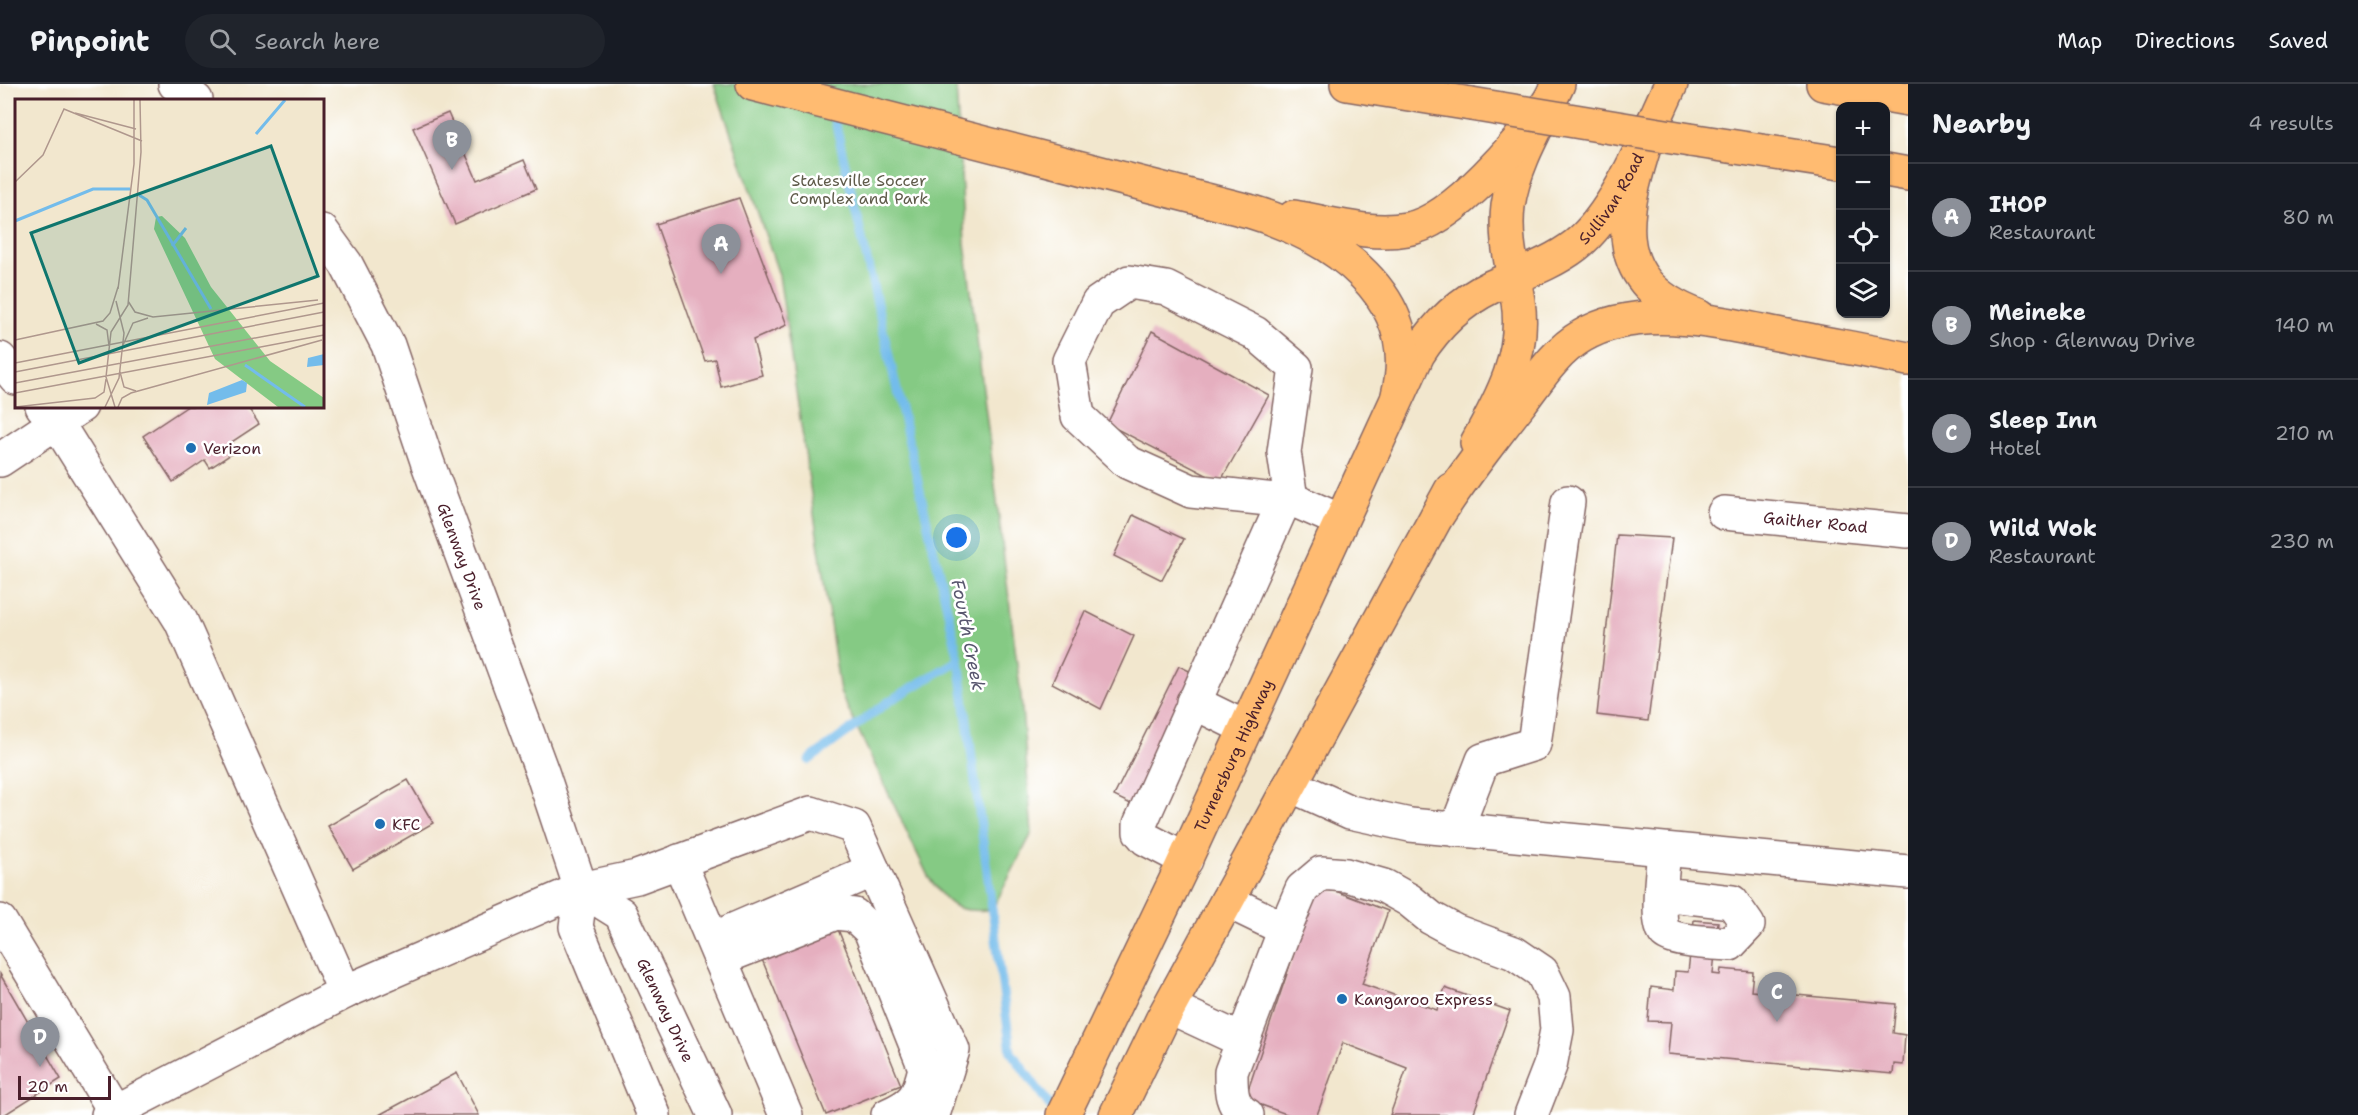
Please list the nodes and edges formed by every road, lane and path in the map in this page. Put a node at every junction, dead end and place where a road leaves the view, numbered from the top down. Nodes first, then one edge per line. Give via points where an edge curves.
1 (175, 84) edge
2 (753, 84) edge
3 (1347, 84) edge
4 (1671, 84) edge
5 (1823, 84) edge
6 (1555, 91) edge
7 (195, 99) edge
8 (1908, 99) edge
9 (1651, 125) junction
10 (1836, 162) edge
11 (1890, 171) edge
12 (1908, 174) edge
13 (1221, 204) junction
14 (324, 237) edge
15 (334, 269) edge
16 (1513, 278) junction
17 (1726, 324) junction
18 (0, 359) edge
19 (1908, 359) edge
20 (15, 377) edge
21 (1398, 395) junction
22 (60, 412) edge
23 (0, 460) edge
24 (1288, 500) junction
25 (1568, 502) dead end
26 (1724, 513) dead end
27 (1437, 516) junction
28 (1341, 520) junction
29 (1908, 531) edge
30 (1193, 702) junction
31 (1246, 728) junction
32 (1290, 784) junction
33 (1455, 830) junction
34 (1664, 850) junction
35 (1186, 860) junction
36 (679, 861) junction
37 (873, 870) junction
38 (1908, 872) edge
39 (580, 889) junction
40 (1227, 901) junction
41 (0, 921) edge
42 (1748, 925) dead end
43 (1285, 929) junction
44 (716, 950) junction
45 (345, 992) junction
46 (1166, 1013) junction
47 (1243, 1041) junction
48 (113, 1114) edge
49 (1245, 1114) edge
50 (654, 1115) edge
51 (715, 1115) edge
52 (786, 1115) edge
53 (888, 1115) edge
54 (933, 1115) edge
55 (1063, 1115) edge
56 (1116, 1115) edge
57 (1531, 1115) edge

1 - 7 street
2 - 13 main road
3 - 10 main road, bridge
4 - 9 main road, Sullivan Road
5 - 8 main road
6 - 13 main road via 1514,146 1474,186 1438,217 1417,227 1368,229
6 - 16 main road via 1510,192 1507,237
9 - 16 main road, Sullivan Road via 1616,196 1596,226 1563,255
9 - 17 main road via 1628,209 1632,257 1658,296 1696,315
11 - 12 main road
13 - 21 main road via 1300,230 1343,257 1371,281 1389,305 1399,336 1403,371
14 - 15 street, Glenway Drive
15 - 39 street, Glenway Drive via 388,345 542,772
16 - 21 main road, Sullivan Road via 1477,295 1446,319 1418,354
16 - 27 main road via 1520,324 1513,368 1498,404
17 - 19 main road
17 - 27 main road via 1641,318 1603,326 1576,340 1539,377
18 - 20 street
21 - 28 main road, Turnersburg Highway
22 - 23 street
22 - 45 street via 182,621
24 - 24 street via 1191,491 1127,462 1078,416 1069,361 1098,303 1130,282 1166,288 1255,333 1296,368 1284,452
24 - 28 street
24 - 30 street
25 - 33 street via 1534,744 1483,760
26 - 29 street, Gaither Road
27 - 32 main road
28 - 31 main road, Turnersburg Highway
30 - 31 street
30 - 35 street via 1140,824 1146,839
31 - 35 main road, Turnersburg Highway
32 - 33 street via 1334,806 1368,817
32 - 40 main road
33 - 34 street
34 - 38 street
34 - 42 street via 1662,894 1732,902
35 - 55 main road, Turnersburg Highway
36 - 37 street via 811,813 854,827
36 - 39 street via 637,877
36 - 44 street
37 - 44 street
37 - 54 street via 953,1050
39 - 45 street
39 - 50 street, Glenway Drive via 576,927
39 - 51 street, Glenway Drive via 621,914
40 - 43 street
40 - 46 main road
41 - 48 street
43 - 47 street
43 - 57 street via 1302,889 1321,873 1346,875 1384,886 1431,918 1514,953 1542,972 1554,997 1557,1030 1550,1066
44 - 52 street
44 - 53 street via 836,913 854,915 870,930 925,1068 914,1101
45 - 48 street
46 - 47 street
46 - 56 main road
47 - 49 street via 1231,1072 1230,1094

